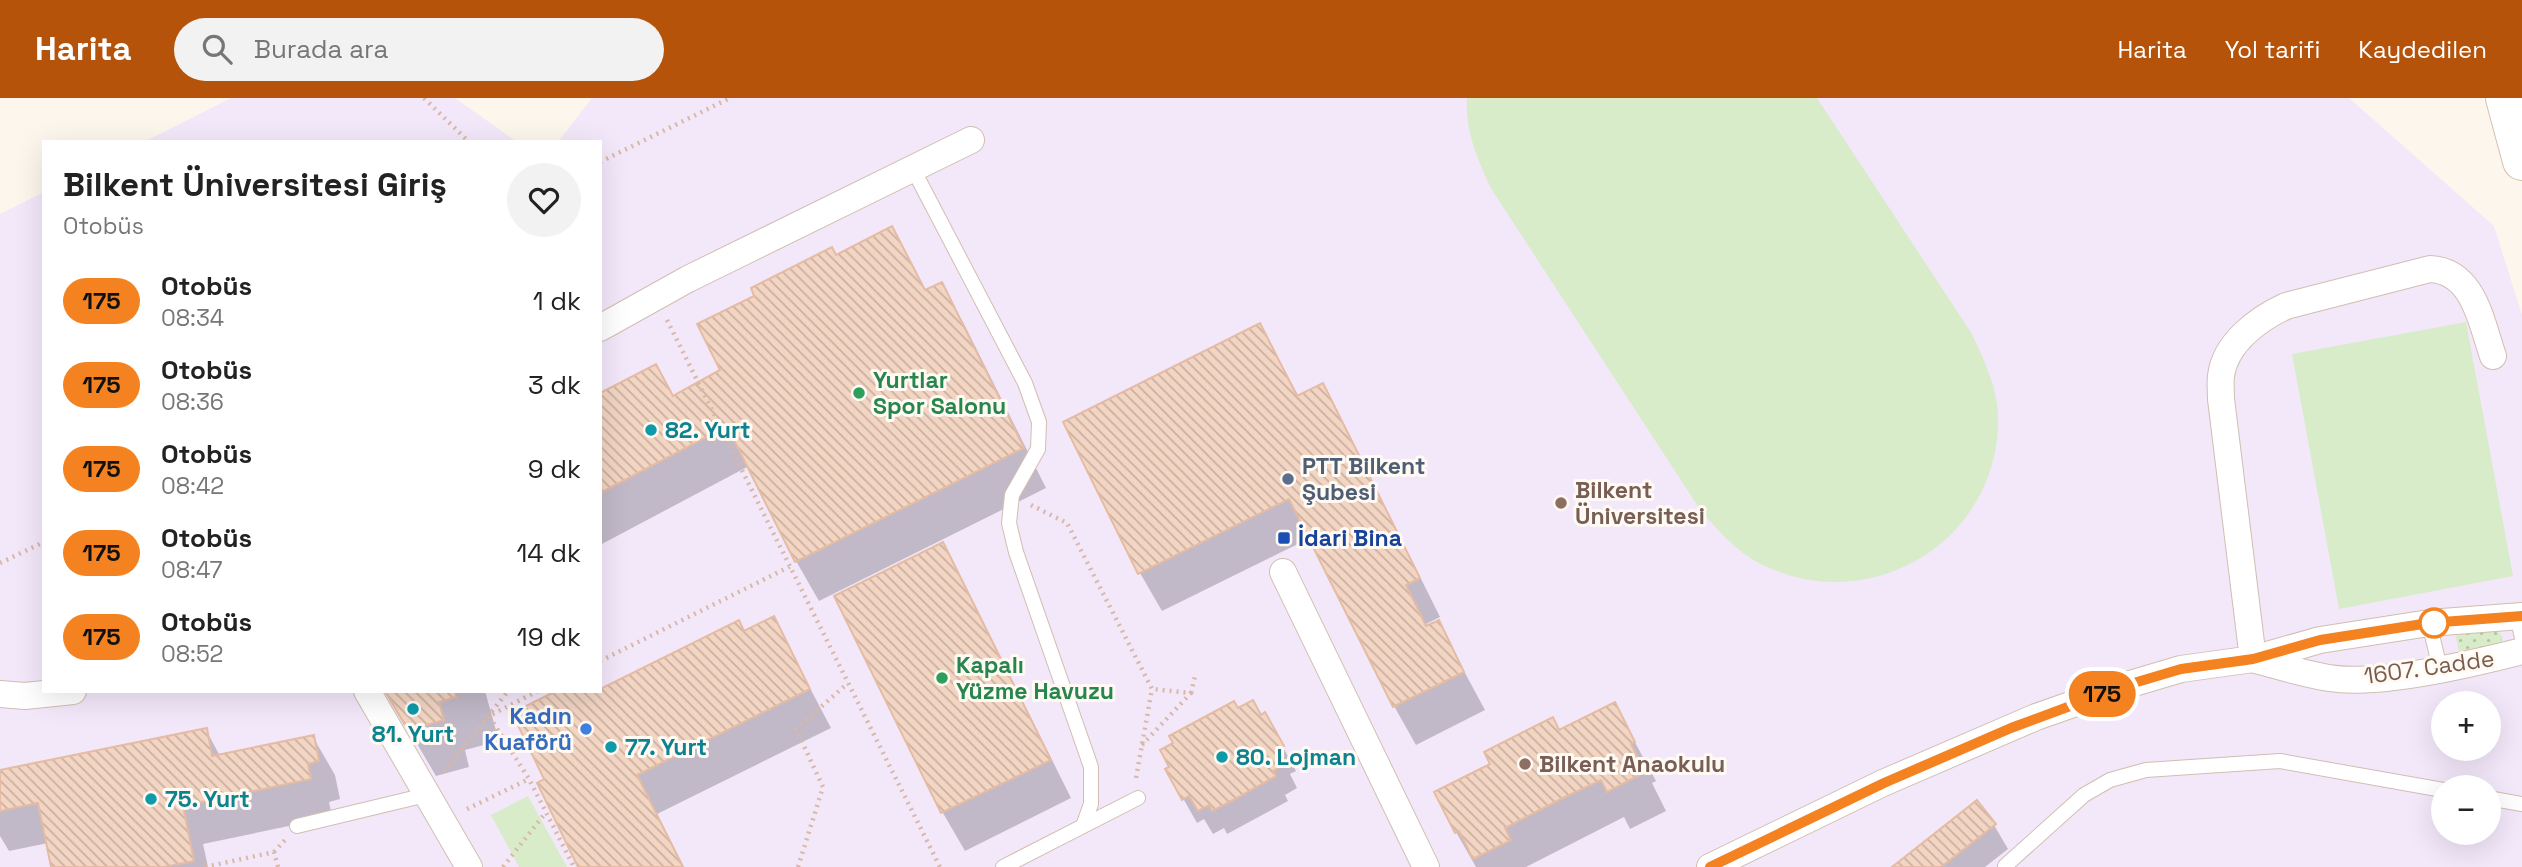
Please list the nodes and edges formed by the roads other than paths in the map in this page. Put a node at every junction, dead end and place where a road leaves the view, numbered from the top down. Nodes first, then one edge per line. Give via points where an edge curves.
1 (2512, 112) edge
2 (971, 140) dead end
3 (2522, 161) edge
4 (913, 169) junction
5 (602, 327) edge
6 (2493, 356) dead end
7 (1283, 572) dead end
8 (2429, 623) junction
9 (2520, 624) edge
10 (2522, 652) edge
11 (2253, 659) junction
12 (2440, 668) junction
13 (54, 693) edge
14 (368, 693) edge
15 (0, 694) edge
16 (2431, 788) edge
17 (426, 794) junction
18 (1138, 798) road end
19 (2501, 800) edge
20 (2522, 804) edge
21 (297, 826) dead end
22 (1083, 826) junction
23 (2005, 866) edge
24 (469, 867) edge
25 (1003, 867) edge
26 (1426, 867) edge
27 (1710, 867) edge

1 - 3 main road
2 - 4 street
4 - 5 street
4 - 22 lane via 1025,383 1039,422 1038,449 1012,495 1009,523 1091,767 1091,803
6 - 11 street via 2471,293 2452,273 2430,269 2286,306 2266,315 2233,346 2221,376 2221,399
7 - 26 street
8 - 9 street, 1607. Cadde
8 - 11 street, 1607. Cadde via 2320,640
8 - 12 lane
10 - 12 street, 1607. Cadde
11 - 12 street, 1607. Cadde via 2330,678 2402,675
11 - 27 street, 1607. Cadde via 2181,669 2036,717 1884,783
13 - 15 street
14 - 17 street
16 - 23 lane via 2280,761 2146,770 2110,780 2084,795
17 - 21 lane
17 - 24 street
18 - 22 lane
19 - 20 lane
22 - 25 lane

